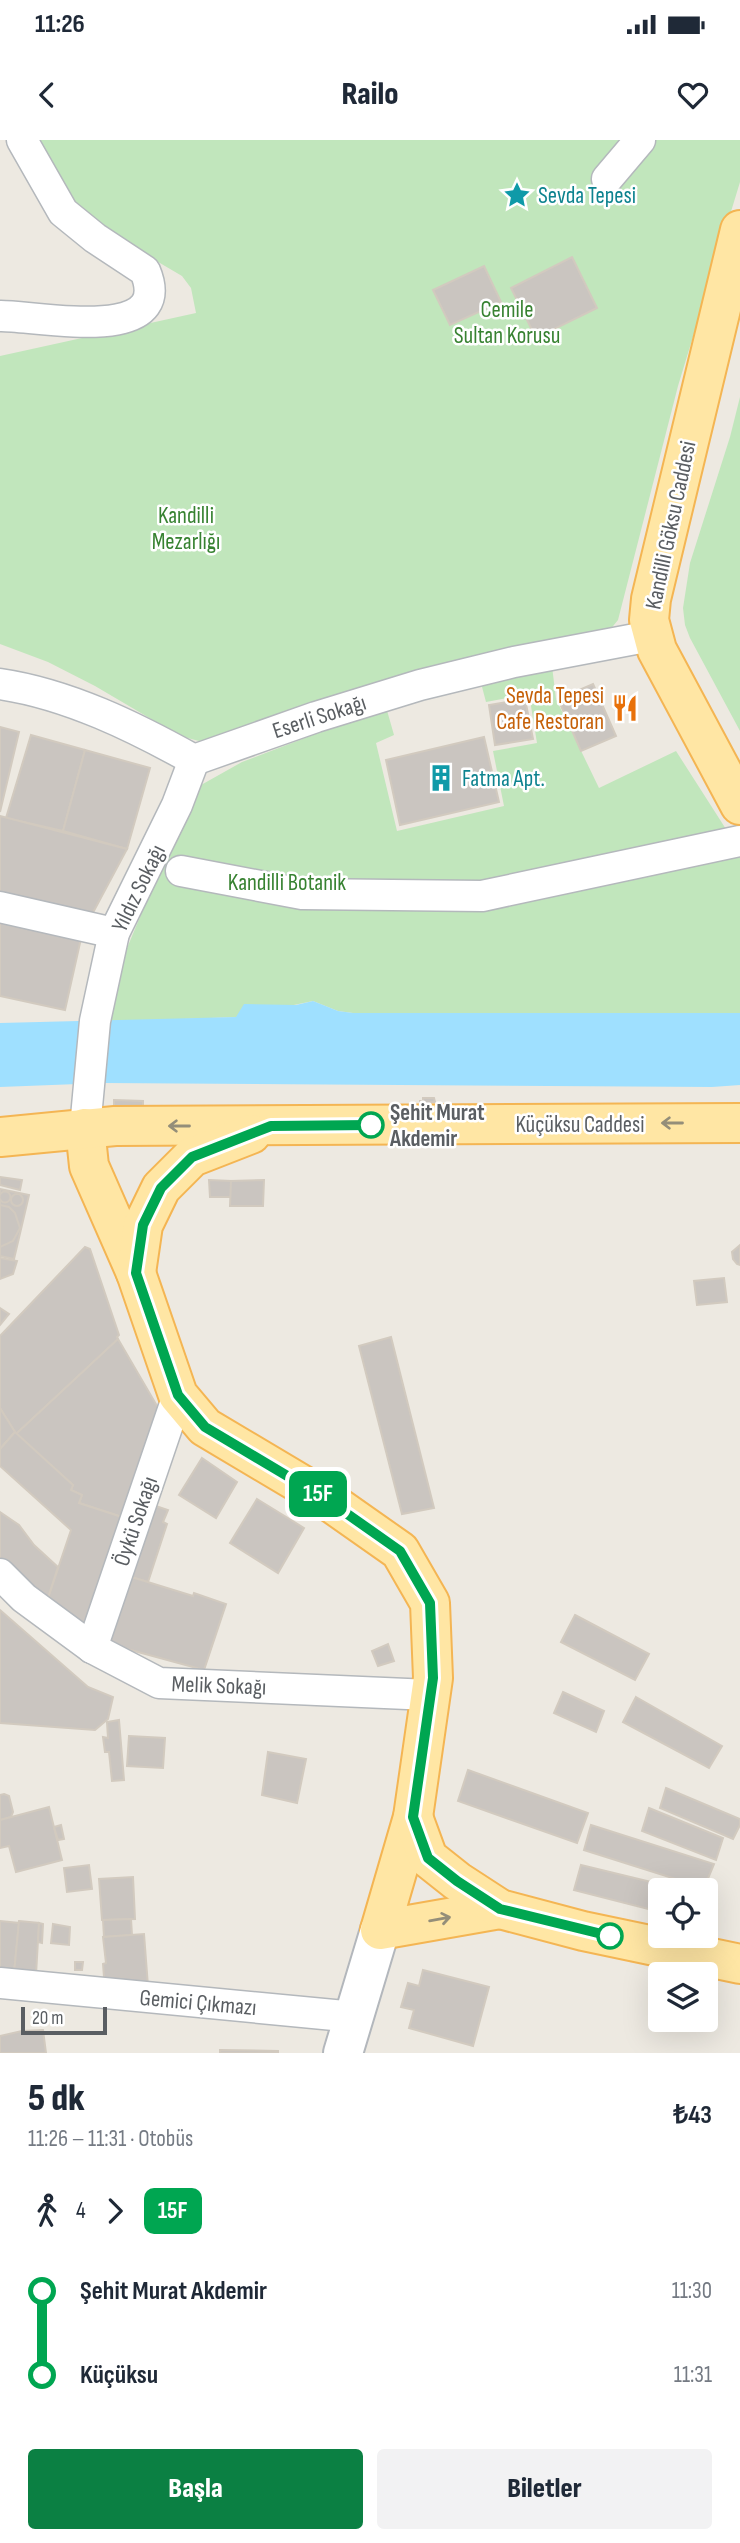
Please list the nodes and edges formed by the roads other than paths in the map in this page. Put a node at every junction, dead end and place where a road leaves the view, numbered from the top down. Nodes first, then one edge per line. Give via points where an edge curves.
1 (22, 140) edge
2 (640, 140) edge
3 (607, 179) dead end
4 (740, 230) edge
5 (0, 316) edge
6 (651, 636) junction
7 (0, 671) edge
8 (0, 684) edge
9 (31, 690) junction
10 (194, 760) junction
11 (740, 805) edge
12 (740, 841) edge
13 (181, 871) dead end
14 (0, 907) edge
15 (114, 933) junction
16 (86, 1111) junction
17 (740, 1122) edge
18 (271, 1126) junction
19 (14, 1135) edge
20 (89, 1166) junction
21 (136, 1273) junction
22 (178, 1395) junction
23 (0, 1574) edge
24 (92, 1648) junction
25 (430, 1695) junction
26 (413, 1817) junction
27 (500, 1909) junction
28 (380, 1930) junction
29 (740, 1964) edge
30 (0, 1983) edge
31 (355, 2017) junction
32 (342, 2053) edge

1 - 5 street via 63,212 145,271 150,287 137,312 112,321
2 - 3 street
4 - 6 main road, Kandilli Göksu Caddesi via 651,598
6 - 10 street, Eserli Sokağı via 441,679
6 - 11 main road, Kandilli Göksu Caddesi
7 - 9 street
8 - 9 street
9 - 10 street via 116,721
10 - 15 street, Yıldız Sokağı via 160,843
12 - 13 street via 482,895 302,894
14 - 15 street
15 - 16 street, Yıldız Sokağı via 95,1021
18 -> 16 main road, Küçüksu Caddesi via 115,1126
16 - 19 main road, Küçüksu Caddesi
16 - 20 main road
17 -> 18 main road, Küçüksu Caddesi
18 - 21 main road via 192,1157 161,1188 143,1225
19 - 20 main road via 67,1145
20 - 21 main road
21 - 22 main road
22 - 24 street, Öykü Sokağı
22 - 25 main road via 205,1427 326,1499 400,1551 430,1603
23 - 24 street, Melik Sokağı via 24,1598
24 - 25 street, Melik Sokağı via 159,1684
25 - 26 main road
26 - 27 main road via 428,1858
26 - 28 main road
28 -> 27 main road
27 - 29 main road
28 - 31 street
30 - 31 street, Gemici Çıkmazı
31 - 32 street

